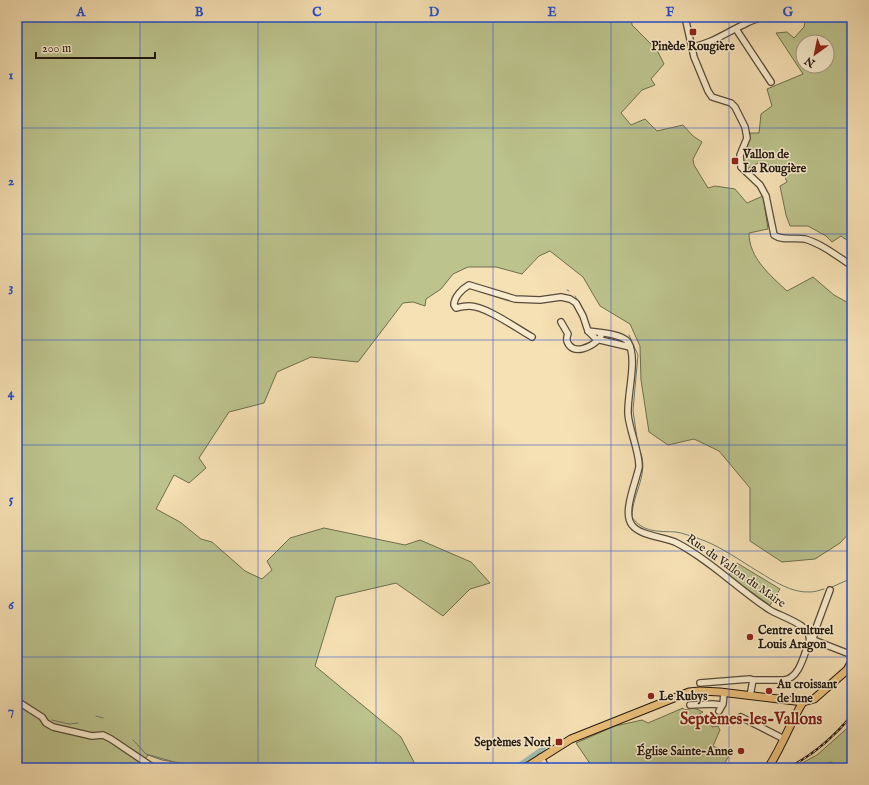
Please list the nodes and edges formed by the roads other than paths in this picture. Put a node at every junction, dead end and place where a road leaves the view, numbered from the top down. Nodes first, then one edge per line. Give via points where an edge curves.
1 (685, 17) edge
2 (763, 17) edge
3 (736, 29) junction
4 (692, 47) junction
5 (771, 82) dead end
6 (852, 266) edge
7 (560, 322) dead end
8 (588, 331) junction
9 (602, 333) junction
10 (532, 337) dead end
11 (599, 340) junction
12 (630, 347) junction
13 (830, 590) dead end
14 (812, 639) junction
15 (852, 655) edge
16 (852, 661) edge
17 (753, 680) junction
18 (700, 683) dead end
19 (724, 693) junction
20 (750, 696) junction
21 (17, 701) edge
22 (803, 702) junction
23 (690, 705) dead end
24 (741, 718) dead end
25 (784, 739) junction
26 (542, 758) junction
27 (154, 768) edge
28 (525, 768) edge
29 (531, 768) edge
30 (546, 768) edge
31 (768, 768) edge

1 - 4 street
2 - 3 street
3 - 4 street via 700,46
3 - 5 street
4 - 6 street via 710,95 731,103 741,118 747,138 740,155 740,167 764,190 774,235 781,238 805,239
7 - 11 street via 568,334 568,344 575,350
8 - 9 street
8 - 10 street via 576,303 566,298 515,299 469,285 454,302 456,308 467,306 487,311
8 - 11 street
9 - 11 street
9 - 12 street via 621,336
11 - 12 street
12 - 14 street, Rue du Vallon du Maire via 632,358 628,414 639,463 628,512 631,524 640,531 669,540 689,550 774,613 805,628
13 - 14 street
14 - 15 street
14 - 17 street via 799,668 791,678
16 - 22 main road via 847,670 814,700
17 - 18 street
17 - 20 street
19 - 20 main road
19 - 23 street via 720,708 707,704
19 - 26 main road via 700,691 675,696 571,739
20 - 22 main road
21 - 27 street via 53,727 92,736 103,735 112,739
22 - 25 main road
24 - 25 street
25 - 31 main road
26 - 28 main road
26 - 29 main road
26 - 30 street

